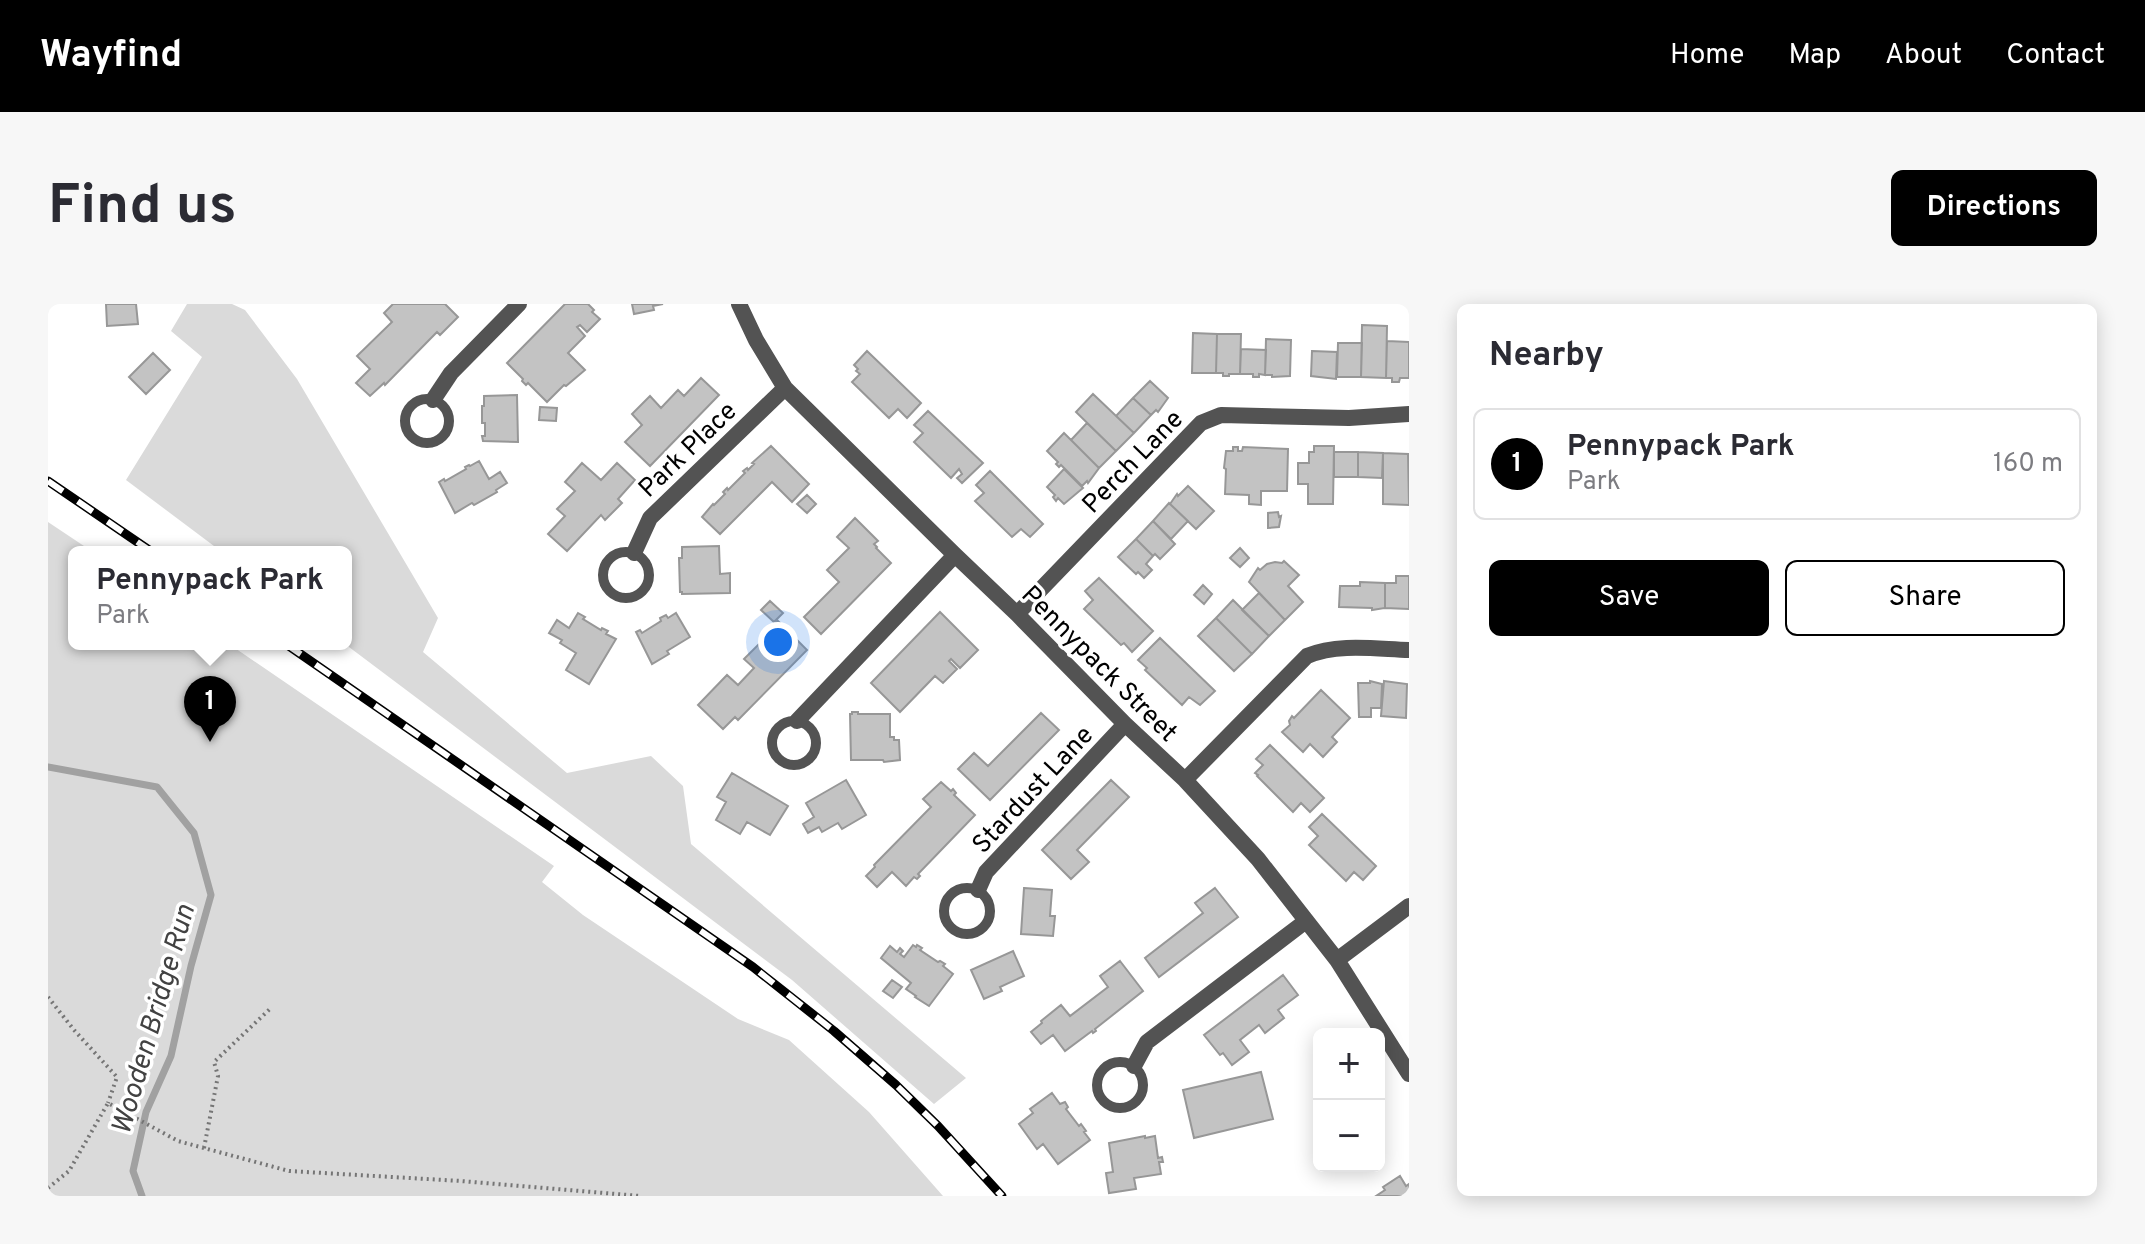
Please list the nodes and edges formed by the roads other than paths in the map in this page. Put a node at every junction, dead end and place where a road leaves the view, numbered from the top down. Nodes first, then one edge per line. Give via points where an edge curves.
1 (519, 304) edge
2 (739, 304) edge
3 (785, 388) junction
4 (433, 400) junction
5 (1409, 414) edge
6 (634, 553) junction
7 (955, 555) junction
8 (1017, 614) junction
9 (1409, 650) edge
10 (797, 721) junction
11 (1125, 724) junction
12 (1185, 780) junction
13 (978, 890) junction
14 (1409, 906) edge
15 (1306, 921) junction
16 (1337, 960) junction
17 (1134, 1066) junction
18 (1409, 1074) edge

1 - 4 street via 451,373
2 - 3 street, Pennypack Street
3 - 6 street, Park Place via 650,518
3 - 7 street, Pennypack Street
4 - 4 lane via 416,401 405,414 407,431 420,442 437,440 448,428 446,411
5 - 8 street, Perch Lane via 1208,419
6 - 6 lane via 616,553 604,567 605,585 618,597 636,596 648,582 647,565
7 - 8 street, Pennypack Street
7 - 10 street
8 - 11 street, Pennypack Street
9 - 12 street via 1341,648 1307,656
10 - 10 lane via 780,726 772,741 777,757 792,766 808,761 817,746 812,729
11 - 12 street, Pennypack Street
11 - 13 street, Stardust Lane via 986,872
12 - 15 street, Pennypack Street
13 - 13 lane via 960,889 946,901 945,919 957,932 975,933 989,921 990,903
14 - 16 street
15 - 16 street, Pennypack Street
15 - 17 street via 1147,1042
16 - 18 street, Pennypack Street
17 - 17 lane via 1116,1062 1101,1071 1097,1089 1107,1104 1124,1108 1139,1098 1143,1081

